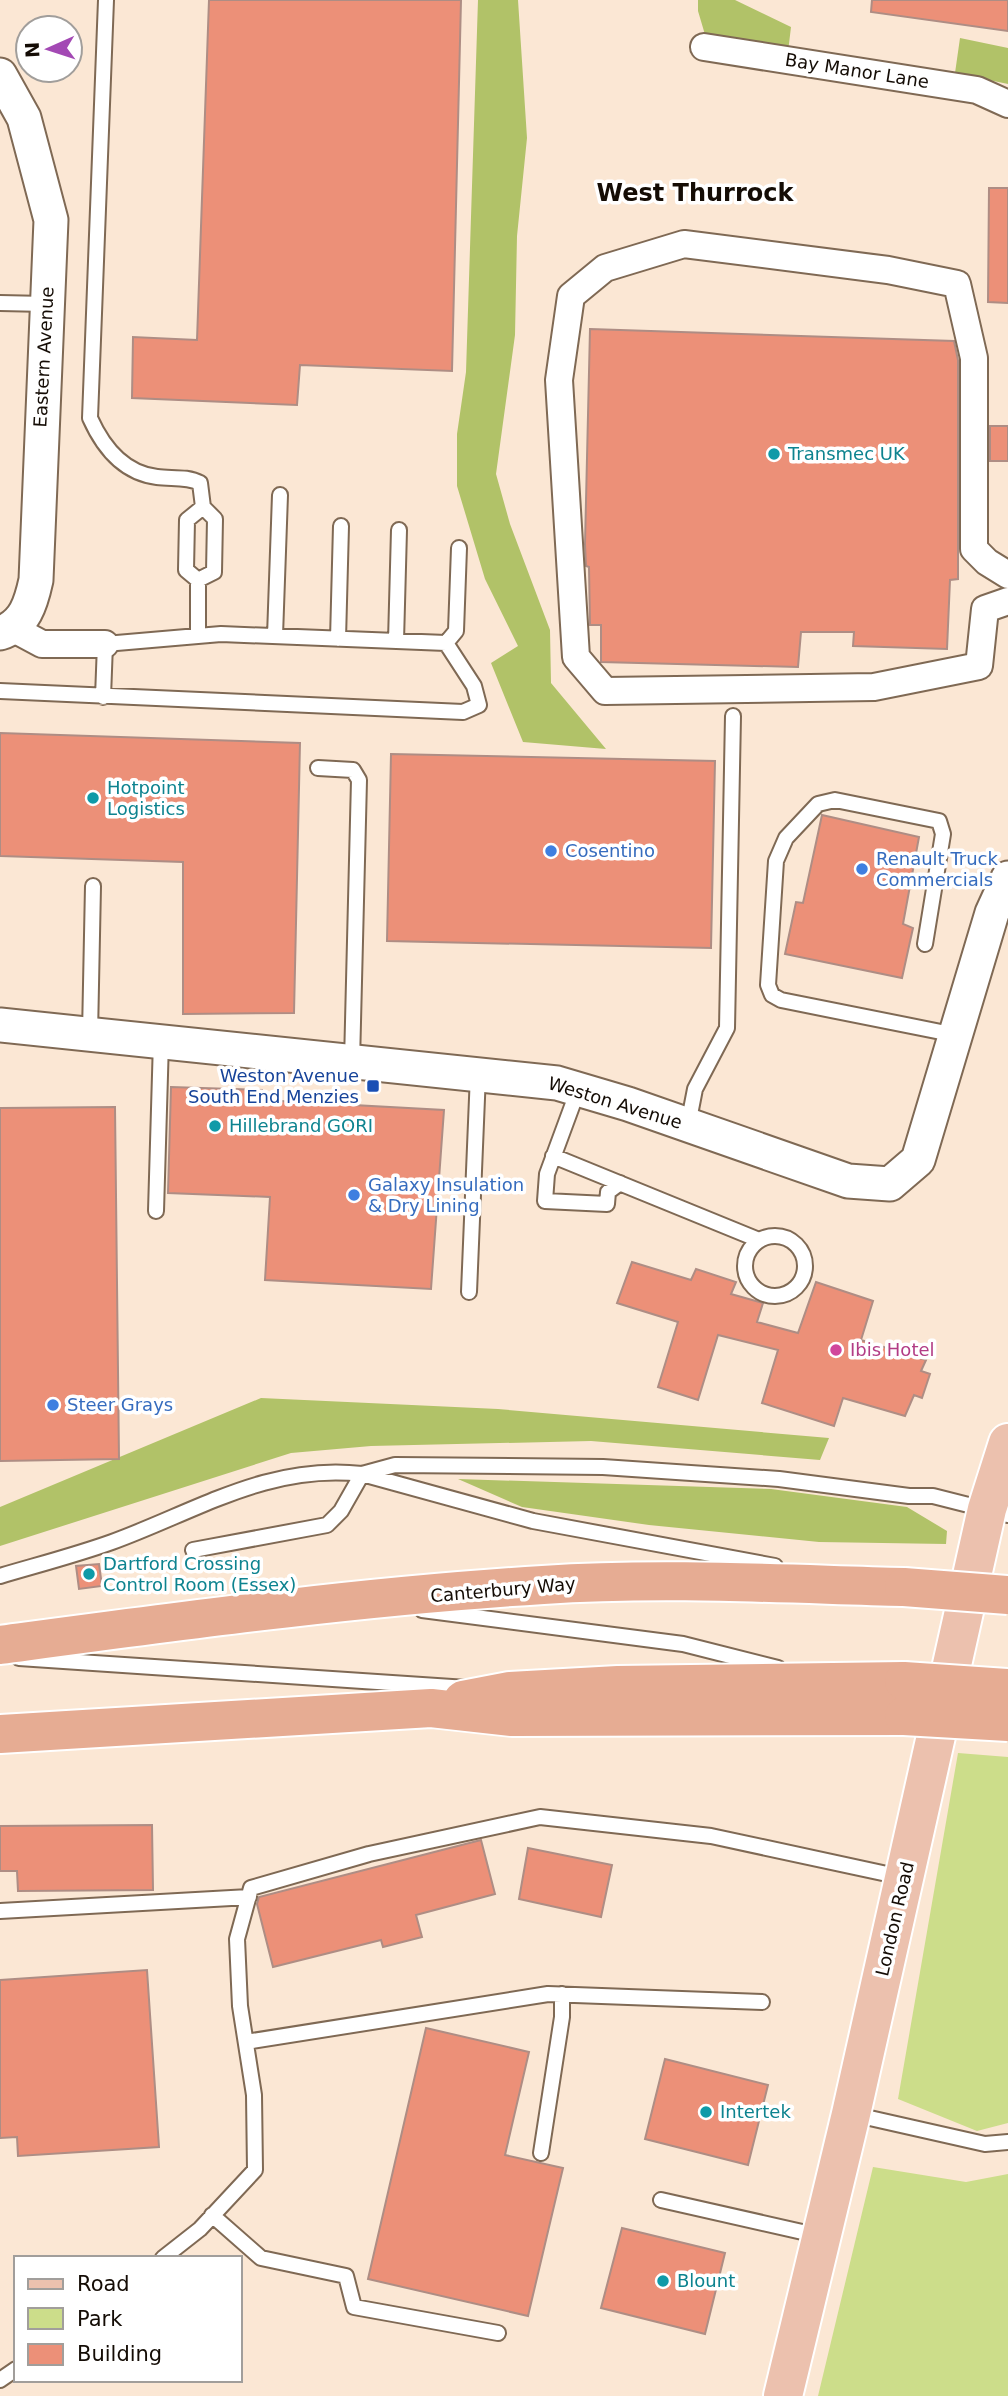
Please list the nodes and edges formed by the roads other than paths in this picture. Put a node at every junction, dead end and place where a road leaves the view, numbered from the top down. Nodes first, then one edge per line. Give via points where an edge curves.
1 (106, 0) edge
2 (704, 47) dead end
3 (0, 75) edge
4 (1008, 103) edge
5 (0, 303) edge
6 (46, 304) junction
7 (280, 495) dead end
8 (203, 507) junction
9 (341, 526) dead end
10 (399, 530) dead end
11 (459, 548) dead end
12 (1008, 576) edge
13 (198, 580) junction
14 (1008, 601) edge
15 (7, 631) edge
16 (198, 635) junction
17 (275, 636) junction
18 (338, 639) junction
19 (396, 641) junction
20 (446, 643) junction
21 (105, 644) junction
22 (0, 691) edge
23 (103, 697) junction
24 (733, 716) dead end
25 (318, 768) dead end
26 (1008, 878) edge
27 (93, 886) dead end
28 (925, 944) dead end
29 (0, 1025) edge
30 (90, 1034) junction
31 (956, 1035) junction
32 (161, 1041) junction
33 (352, 1062) junction
34 (478, 1074) junction
35 (578, 1090) junction
36 (688, 1125) junction
37 (553, 1156) junction
38 (620, 1183) junction
39 (156, 1211) dead end
40 (759, 1240) junction
41 (469, 1292) dead end
42 (1006, 1451) edge
43 (362, 1474) junction
44 (998, 1512) edge
45 (193, 1550) dead end
46 (0, 1576) edge
47 (904, 1587) junction
48 (1008, 1595) edge
49 (358, 1602) junction
50 (0, 1645) edge
51 (0, 1657) edge
52 (829, 1682) junction
53 (1008, 1688) edge
54 (510, 1691) junction
55 (904, 1699) junction
56 (430, 1708) junction
57 (1008, 1722) edge
58 (0, 1734) edge
59 (904, 1878) junction
60 (248, 1897) junction
61 (0, 1911) edge
62 (562, 1994) junction
63 (762, 2002) dead end
64 (246, 2042) junction
65 (851, 2114) junction
66 (1008, 2142) edge
67 (541, 2152) dead end
68 (661, 2200) dead end
69 (212, 2215) junction
70 (821, 2236) junction
71 (165, 2256) edge
72 (498, 2333) dead end
73 (783, 2396) edge

1 - 8 lane via 90,418 101,443 117,460 155,477 200,483
2 - 4 street, Bay Manor Lane via 977,90
3 - 6 street, Eastern Avenue via 24,118 51,220
5 - 6 lane
6 - 15 street, Eastern Avenue via 36,580 31,605
7 - 17 lane
8 - 13 lane via 187,520 187,570
8 - 13 lane via 215,519 214,572
9 - 18 lane
10 - 19 lane
11 - 20 lane via 456,631
12 - 14 street via 974,549 974,358 957,284 888,270 684,244 606,268 571,296 559,380 576,657 605,691 874,687 979,666 985,609
13 - 16 lane
15 - 21 street via 42,644
16 - 17 lane
16 - 21 lane
17 - 18 lane
18 - 19 lane
19 - 20 lane
20 - 23 lane via 479,696 479,705 473,710
21 - 23 lane
22 - 23 lane
24 - 36 lane via 727,1028 695,1089
25 - 33 lane via 353,770 359,780
26 - 31 street, Weston Avenue via 992,913
27 - 30 lane
28 - 31 lane via 943,834 939,821 835,800 817,804 786,838 776,861 768,985 772,995
29 - 30 street, Weston Avenue
30 - 32 street, Weston Avenue
31 - 36 street, Weston Avenue via 918,1160 890,1184 848,1181
32 - 33 street, Weston Avenue
32 - 39 lane
33 - 34 street, Weston Avenue
34 - 35 street, Weston Avenue via 557,1083
34 - 41 lane
35 - 36 street, Weston Avenue
35 - 37 lane
37 - 38 lane
37 - 38 lane via 545,1201 607,1204 608,1192
38 - 40 lane
40 - 40 lane via 746,1255 750,1285 767,1296 788,1294 797,1288 806,1270 802,1251 787,1238
42 - 44 main road, London Road
43 - 44 lane via 383,1466 416,1464 603,1466 857,1487 933,1496
43 - 45 lane via 341,1511 327,1525
43 - 46 lane via 321,1473 251,1486 115,1541
43 - 47 lane via 533,1521
44 - 59 main road, London Road
47 - 48 highway, Canterbury Way, bridge
47 - 49 highway, Canterbury Way via 680,1580 543,1585
49 - 50 highway, Canterbury Way
49 - 52 lane via 683,1644
51 - 54 lane
52 - 54 highway
52 - 55 highway
53 - 55 highway, bridge
54 - 56 highway
55 - 56 highway via 512,1717
55 - 57 highway, bridge
56 - 58 highway
59 - 60 lane via 711,1836 540,1817 369,1854 251,1888
59 - 65 main road, London Road
60 - 61 lane
60 - 64 lane via 237,1939
62 - 63 lane
62 - 64 lane
62 - 67 lane
64 - 69 lane via 254,2095 255,2170
65 - 66 lane via 985,2144
65 - 70 main road, London Road
68 - 70 lane
69 - 71 lane
69 - 72 lane via 261,2258 346,2276 354,2307
70 - 73 main road, London Road

